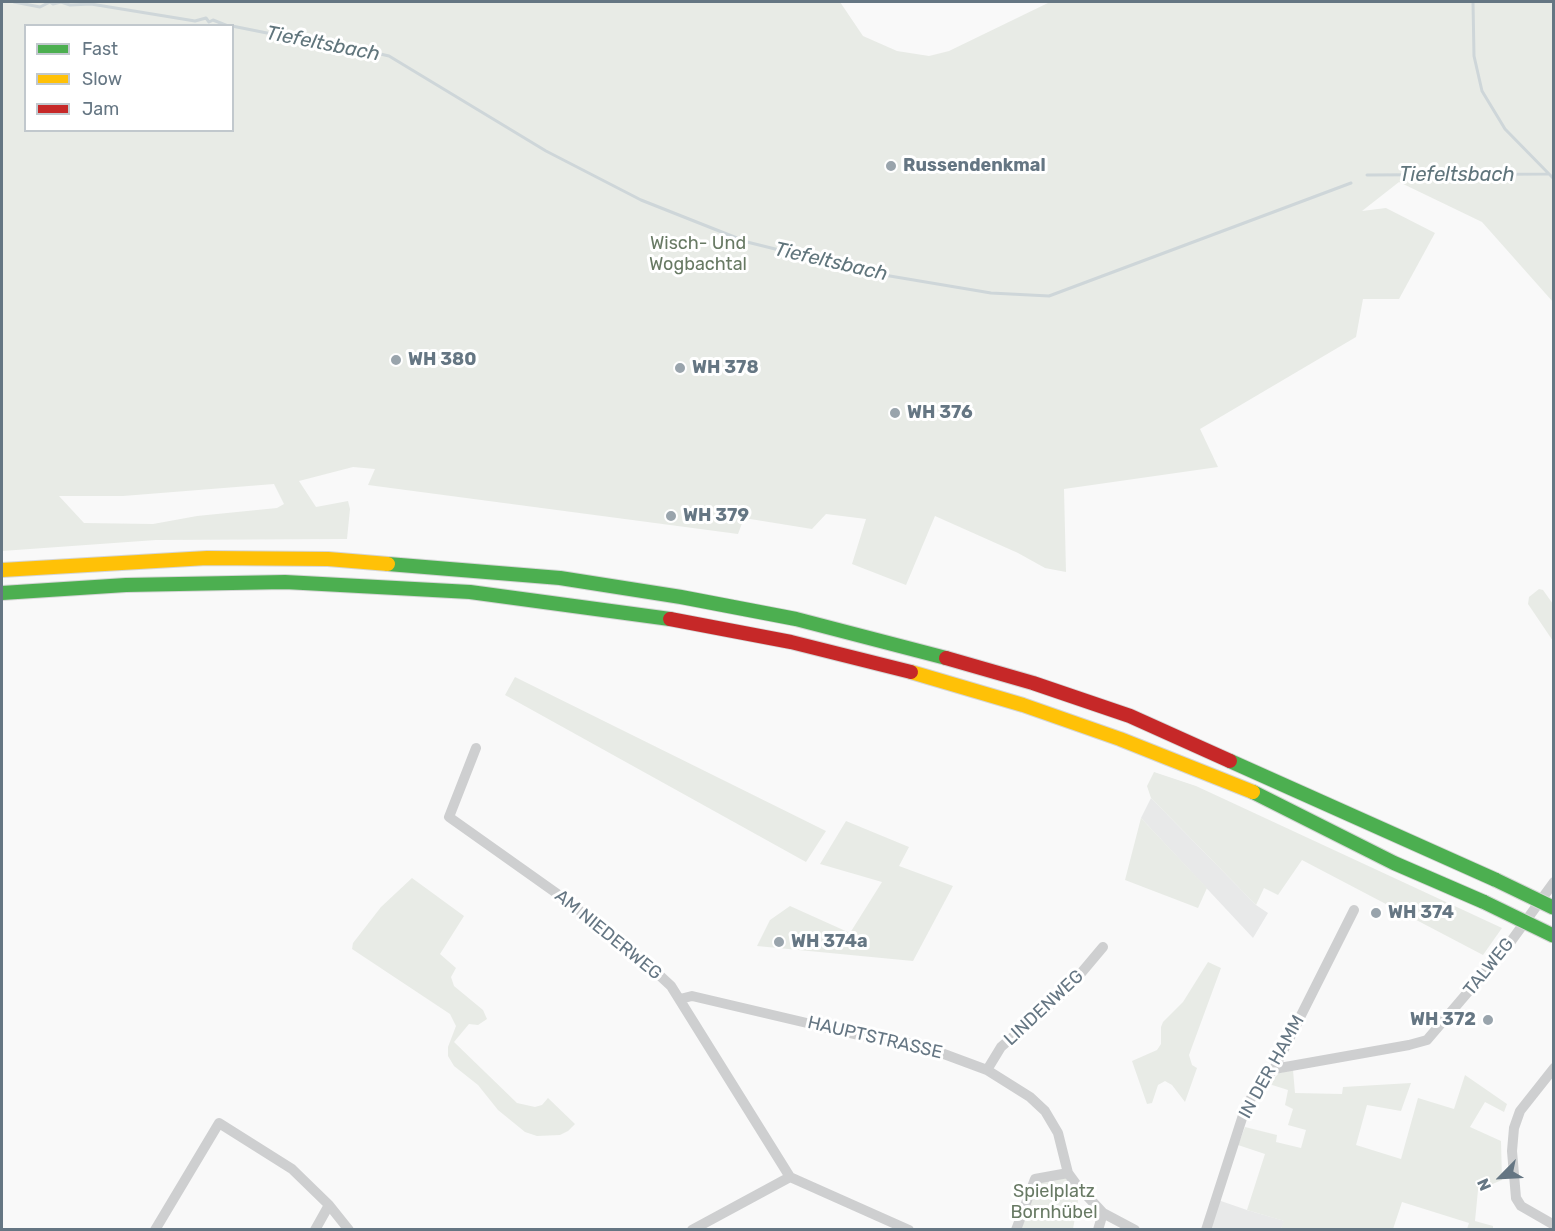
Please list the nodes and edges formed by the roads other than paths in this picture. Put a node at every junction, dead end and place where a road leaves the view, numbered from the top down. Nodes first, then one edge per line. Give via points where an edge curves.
1 (2, 570) edge
2 (2, 593) edge
3 (476, 748) dead end
4 (1554, 882) edge
5 (1554, 908) edge
6 (1354, 910) dead end
7 (1554, 936) edge
8 (1103, 947) dead end
9 (680, 999) junction
10 (1554, 1068) edge
11 (1274, 1069) junction
12 (987, 1070) junction
13 (1068, 1173) junction
14 (790, 1177) junction
15 (329, 1205) junction
16 (1103, 1213) junction
17 (1554, 1225) edge
18 (155, 1230) edge
19 (315, 1230) edge
20 (349, 1230) edge
21 (692, 1230) edge
22 (909, 1230) edge
23 (1016, 1230) edge
24 (1098, 1230) edge
25 (1135, 1230) edge
26 (1206, 1230) edge

1 - 5 highway, bridge via 207,558 379,563 560,578 796,619 927,652 1130,716
2 - 7 highway, bridge via 126,585 377,586 481,594 677,620 791,642 1023,705 1120,739 1250,791
3 - 9 street, AM NIEDERWEG via 449,817 644,960
4 - 11 street, TALWEG via 1509,944 1427,1040
6 - 11 street, IN DER HAMM
8 - 12 street, LINDENWEG via 1066,992 1001,1047
9 - 12 street, HAUPTSTRASSE via 707,999 875,1039 916,1044
9 - 14 street, AM NIEDERWEG
10 - 17 street via 1520,1111 1512,1150 1516,1198 1521,1206
11 - 26 street, IN DER HAMM via 1257,1086 1245,1109
12 - 13 street, HAUPTSTRASSE via 1045,1111 1058,1133
13 - 16 street, HAUPTSTRASSE
13 - 23 street via 1035,1179
14 - 21 street
14 - 22 street
15 - 18 street via 292,1169 219,1123
15 - 19 street
15 - 20 street
16 - 24 street
16 - 25 street, HAUPTSTRASSE

